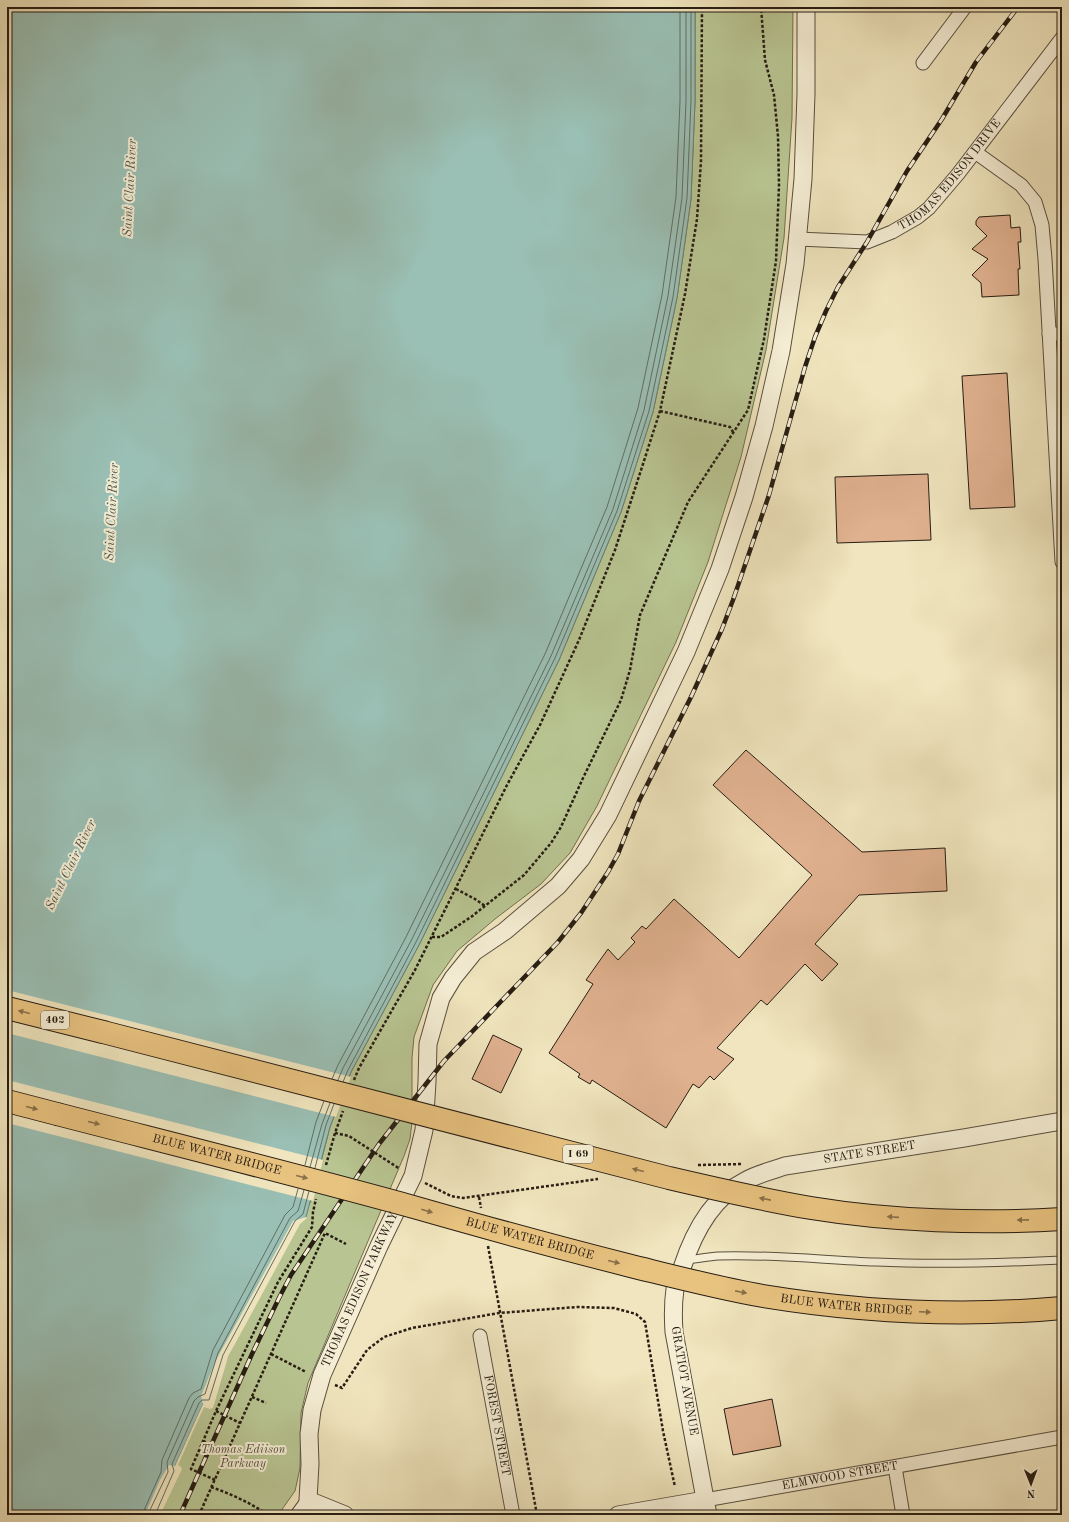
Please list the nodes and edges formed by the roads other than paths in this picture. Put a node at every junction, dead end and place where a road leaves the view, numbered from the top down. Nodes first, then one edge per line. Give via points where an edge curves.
1 (806, 7) edge
2 (965, 7) edge
3 (1062, 38) edge
4 (923, 63) dead end
5 (975, 152) junction
6 (798, 239) junction
7 (1055, 334) edge
8 (1062, 562) edge
9 (7, 1008) edge
10 (103, 1032) joint
11 (7, 1101) edge
12 (1062, 1121) edge
13 (1062, 1219) edge
14 (698, 1227) joint
15 (684, 1260) junction
16 (1062, 1260) edge
17 (1062, 1308) edge
18 (480, 1336) dead end
19 (1062, 1437) edge
20 (895, 1467) junction
21 (308, 1500) junction
22 (707, 1507) edge
23 (297, 1515) edge
24 (345, 1515) edge
25 (513, 1515) edge
26 (618, 1515) edge
27 (903, 1515) edge

1 - 6 street, THOMAS EDISON PARKWAY via 806,94
2 - 4 street
3 - 5 street, THOMAS EDISON DRIVE
5 - 6 street, THOMAS EDISON DRIVE via 929,208 892,232 867,242
5 - 7 street via 1022,185 1035,202 1042,225
6 - 21 street, THOMAS EDISON PARKWAY via 781,351 755,460 720,569 686,652 608,815 581,860 558,886 527,913 474,952 441,998 428,1044 424,1130 413,1176 379,1246 321,1379 312,1410
7 - 8 street
10 -> 9 highway, 402
13 -> 10 highway, I 69, bridge via 985,1221 868,1215 738,1194
11 -> 17 highway, BLUE WATER BRIDGE, bridge via 709,1286 778,1298 862,1308 950,1312
12 - 14 street, STATE STREET via 785,1166 744,1182 725,1195
14 - 15 street, GRATIOT AVENUE
15 - 16 lane via 748,1256 948,1264
15 - 22 street, GRATIOT AVENUE via 675,1288 674,1332
18 - 25 street, FOREST STREET
19 - 20 street, ELMWOOD STREET
20 - 22 street, ELMWOOD STREET
20 - 27 street
21 - 23 street
21 - 24 street
22 - 26 street, ELMWOOD STREET

